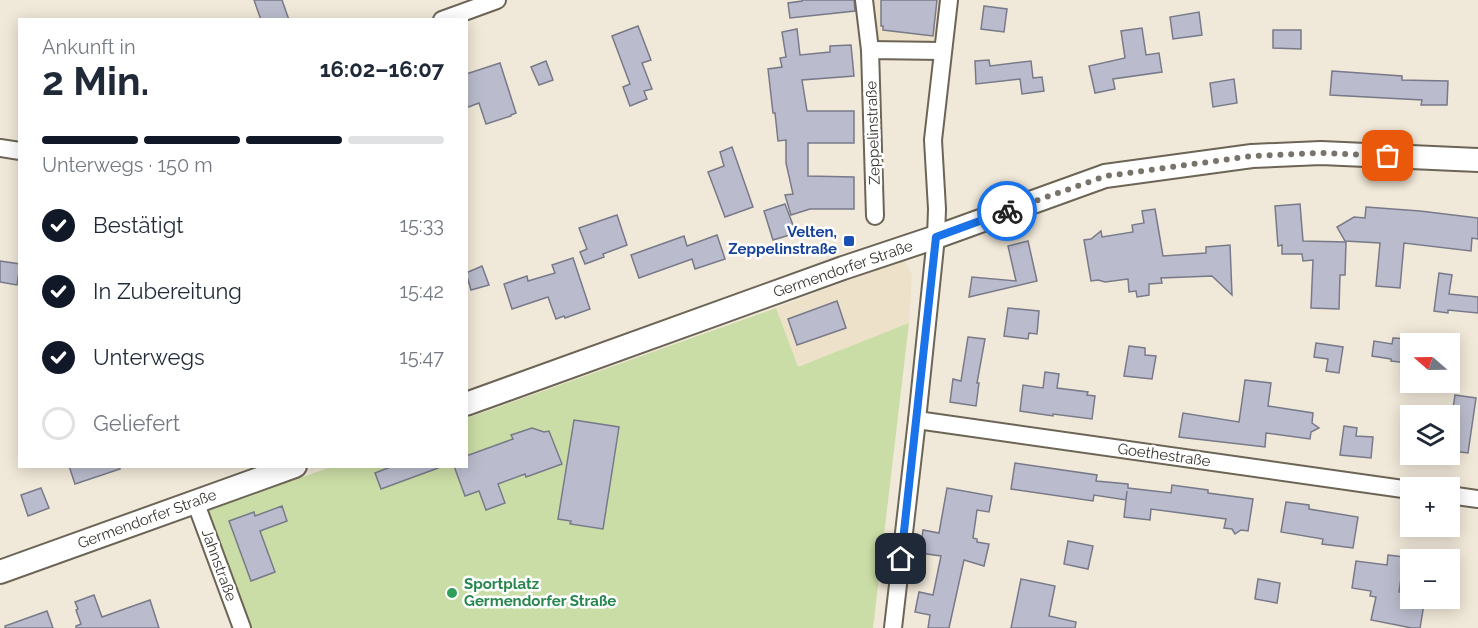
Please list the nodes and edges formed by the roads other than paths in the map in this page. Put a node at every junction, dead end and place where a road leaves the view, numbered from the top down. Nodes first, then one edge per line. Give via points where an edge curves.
1 (497, 0) edge
2 (864, 0) edge
3 (949, 0) edge
4 (448, 18) edge
5 (870, 50) junction
6 (942, 51) junction
7 (0, 148) edge
8 (18, 152) edge
9 (1478, 160) edge
10 (875, 216) dead end
11 (936, 237) junction
12 (468, 403) edge
13 (917, 420) junction
14 (288, 468) edge
15 (1400, 489) edge
16 (1460, 497) edge
17 (1478, 500) edge
18 (195, 501) junction
19 (0, 572) edge
20 (242, 628) edge
21 (893, 628) edge

1 - 4 street
2 - 5 street, Zeppelinstraße
3 - 6 street
5 - 6 street
5 - 10 street, Zeppelinstraße
6 - 11 street via 933,140
7 - 8 street
9 - 11 main road, Germendorfer Straße via 1321,153 1252,156 1106,176
11 - 12 main road, Germendorfer Straße
11 - 13 street
13 - 15 street, Goethestraße
13 - 21 street
14 - 18 main road, Germendorfer Straße
16 - 17 street
18 - 19 main road, Germendorfer Straße
18 - 20 street, Jahnstraße

